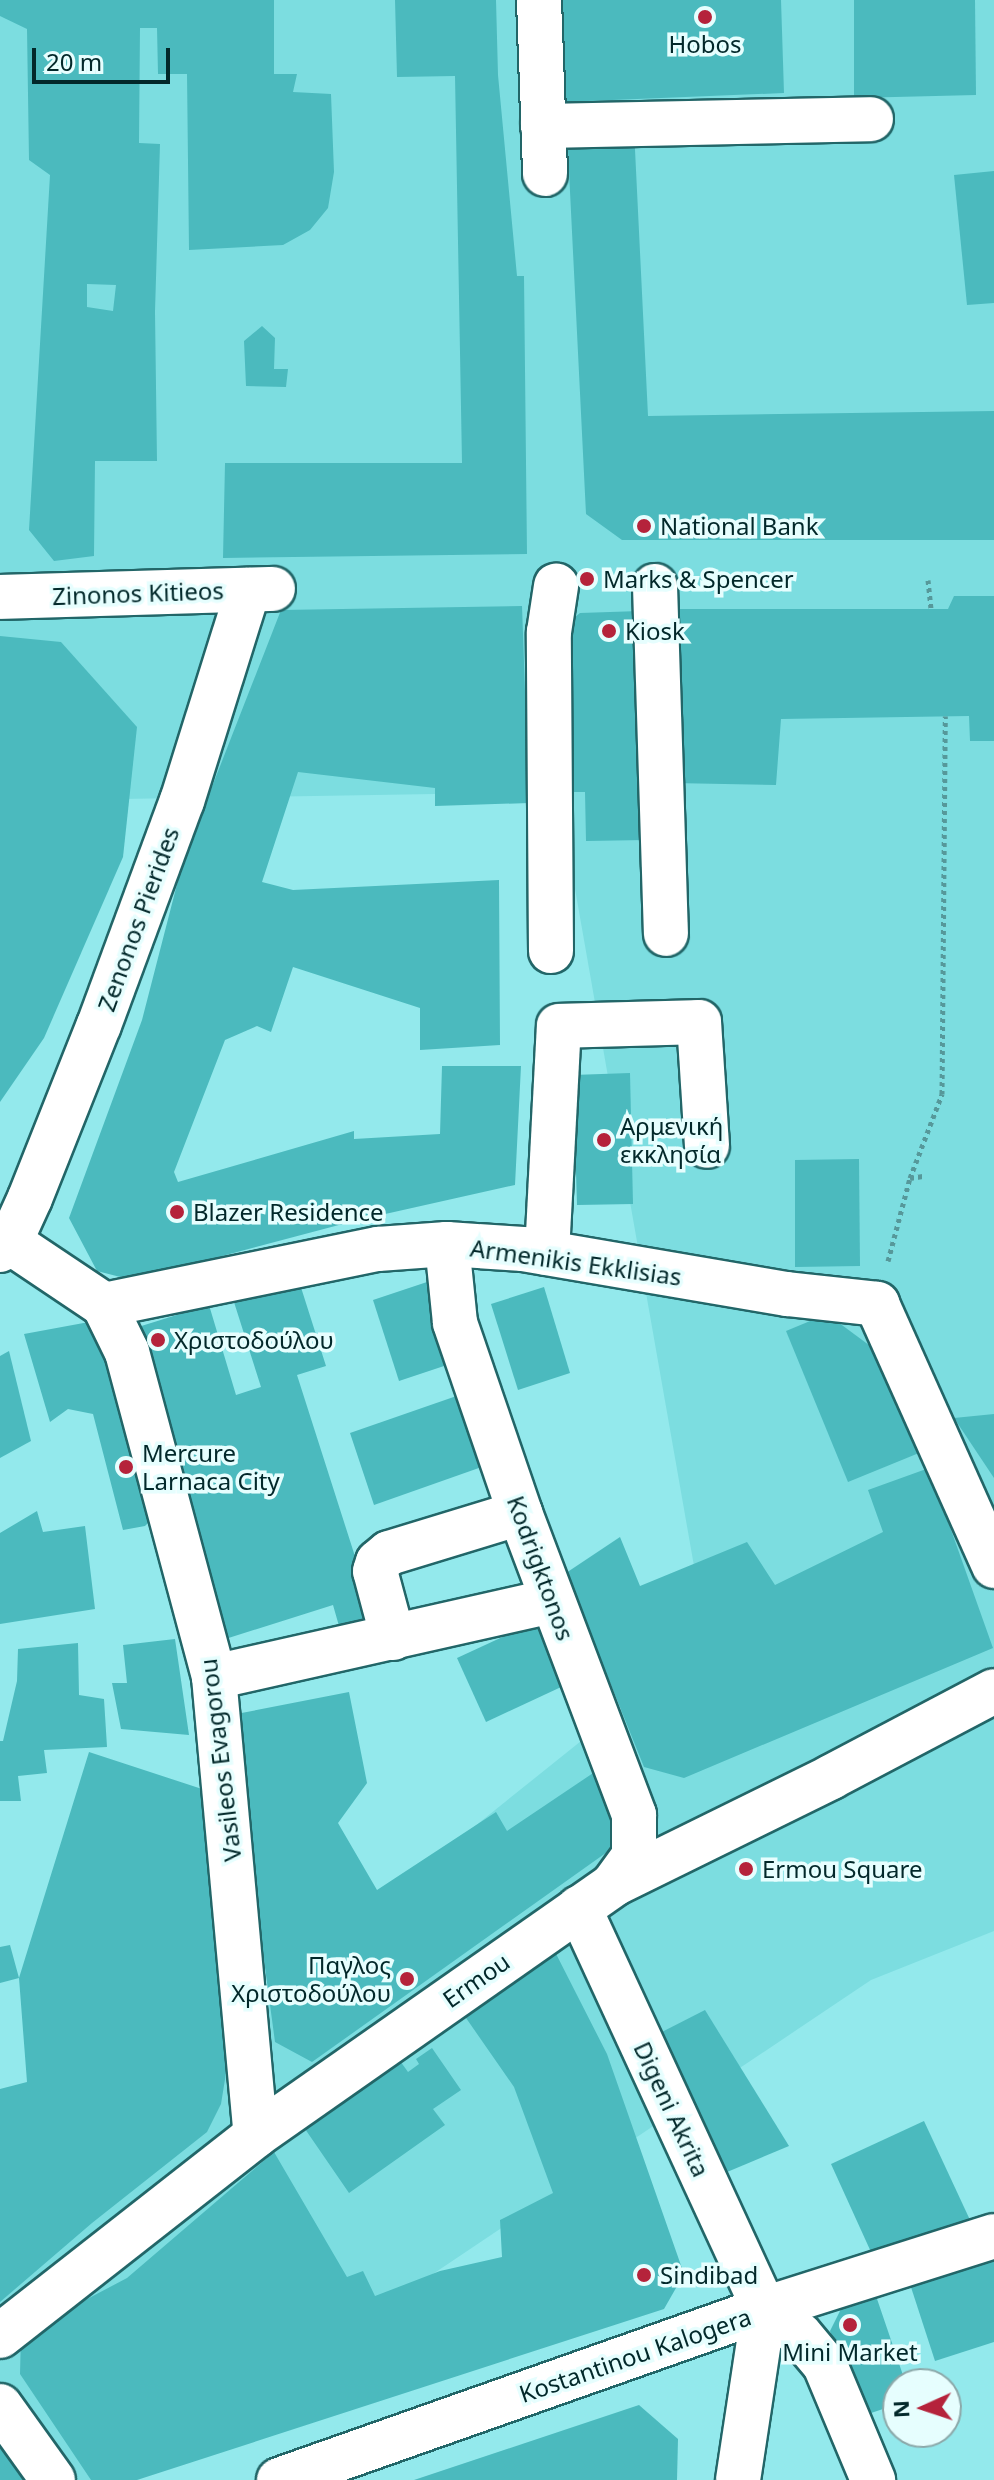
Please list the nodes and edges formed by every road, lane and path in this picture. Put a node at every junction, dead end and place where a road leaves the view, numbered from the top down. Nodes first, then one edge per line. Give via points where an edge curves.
1 (539, 0) edge
2 (871, 119) dead end
3 (543, 126) junction
4 (545, 174) dead end
5 (928, 580) dead end
6 (556, 586) dead end
7 (655, 586) dead end
8 (262, 590) joint
9 (0, 597) edge
10 (931, 608) dead end
11 (945, 716) dead end
12 (666, 934) dead end
13 (551, 951) dead end
14 (707, 1146) dead end
15 (923, 1176) dead end
16 (910, 1178) junction
17 (447, 1244) junction
18 (5, 1246) edge
19 (547, 1253) junction
20 (877, 1304) junction
21 (104, 1305) junction
22 (520, 1513) junction
23 (994, 1566) edge
24 (552, 1601) junction
25 (393, 1638) junction
26 (214, 1677) junction
27 (994, 1691) edge
28 (596, 1896) junction
29 (256, 2135) junction
30 (994, 2236) edge
31 (764, 2309) junction
32 (0, 2336) edge
33 (0, 2406) edge
34 (53, 2480) edge
35 (279, 2480) edge
36 (738, 2480) edge
37 (873, 2480) edge

1 - 3 street
2 - 3 street
3 - 4 street
5 - 10 path
6 - 13 street via 549,632
7 - 12 street
8 - 9 street, Zinonos Kitieos
8 - 18 street, Zenonos Pierides via 70,1099
11 - 16 path via 942,1094
14 - 19 street via 699,1022 559,1026
15 - 16 path
16 - 20 path
17 - 19 street, Armenikis Ekklisias
17 - 21 street, Armenikis Ekklisias via 378,1249
17 - 22 street, Kodrigktonos via 455,1323
18 - 21 street
19 - 20 street, Armenikis Ekklisias
20 - 23 street
21 - 26 street, Vasileos Evagorou via 127,1352
22 - 24 street, Kodrigktonos
22 - 25 street via 389,1553 378,1562 375,1571
24 - 25 street
24 - 28 street, Kodrigktonos via 634,1815 634,1856
25 - 26 street
26 - 29 street, Vasileos Evagorou
27 - 28 street, Ermou
28 - 29 street, Ermou
28 - 31 street, Digeni Akrita
29 - 32 street, Ermou
30 - 31 street, Kostantinou Kalogera
31 - 35 street, Kostantinou Kalogera
31 - 36 street
31 - 37 street via 800,2335 825,2365
33 - 34 street

